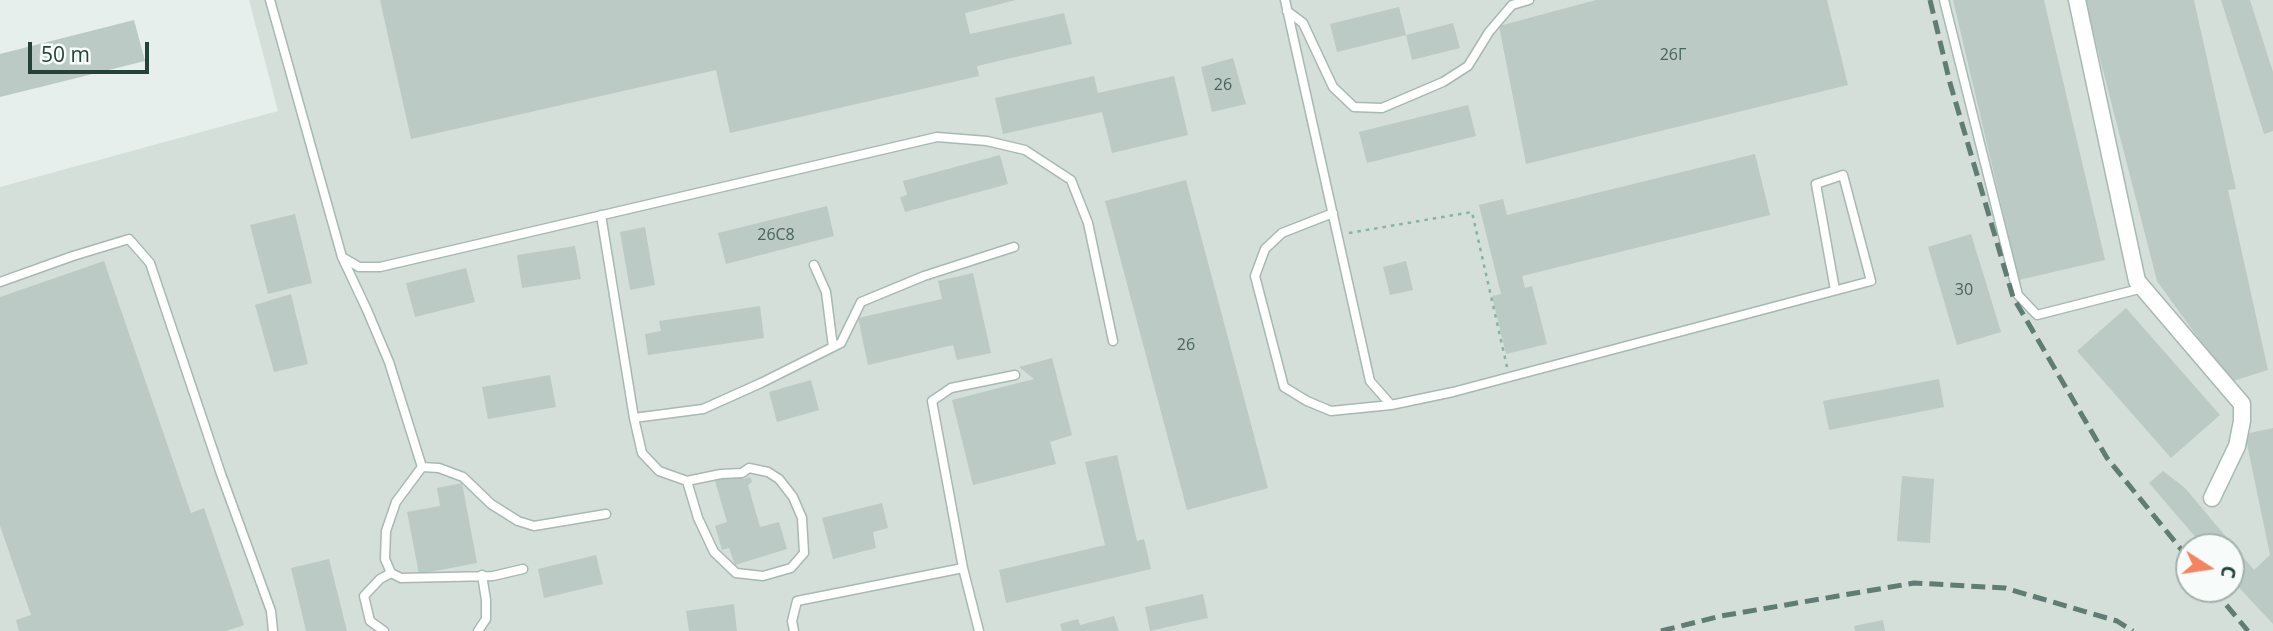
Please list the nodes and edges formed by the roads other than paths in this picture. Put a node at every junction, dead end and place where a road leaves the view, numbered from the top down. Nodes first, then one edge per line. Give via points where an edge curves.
1 (270, 0) edge
2 (1285, 0) edge
3 (1529, 0) edge
4 (1944, 0) edge
5 (2077, 0) edge
6 (1287, 10) junction
7 (1333, 213) junction
8 (601, 215) junction
9 (1014, 247) dead end
10 (342, 257) junction
11 (814, 265) dead end
12 (0, 282) edge
13 (2143, 288) junction
14 (1835, 290) junction
15 (1113, 341) dead end
16 (833, 347) junction
17 (1015, 375) dead end
18 (1391, 405) junction
19 (634, 418) junction
20 (422, 467) junction
21 (687, 481) junction
22 (2212, 498) dead end
23 (606, 514) dead end
24 (963, 568) junction
25 (523, 569) dead end
26 (391, 573) junction
27 (482, 575) junction
28 (273, 631) edge
29 (384, 631) edge
30 (478, 631) edge
31 (794, 631) edge
32 (979, 631) edge

1 - 10 lane
2 - 6 lane
3 - 6 lane via 1512,5 1468,66 1382,108 1354,107 1333,87 1303,23
4 - 13 lane via 2018,295 2037,316
5 - 13 street via 2137,281
6 - 7 lane
7 - 18 lane via 1370,381
7 - 18 lane via 1282,233 1265,249 1255,276 1284,387 1331,411
8 - 10 lane via 380,267 359,267
8 - 15 lane via 937,137 1025,150 1071,180 1088,223
8 - 19 lane
9 - 16 lane via 861,302 841,343
10 - 20 lane via 389,362
11 - 16 lane via 826,292
12 - 28 lane via 129,239 150,264 271,611
13 - 22 street via 2242,404 2237,446
14 - 14 lane via 1871,281 1843,175 1815,184
14 - 18 lane via 1453,393
16 - 19 lane via 704,409
17 - 24 lane via 951,388 932,401
19 - 21 lane via 642,453 659,471
20 - 23 lane via 463,477 491,504 534,526
20 - 26 lane via 396,502 386,531 385,559
21 - 21 lane via 749,468 768,472 793,497 802,518 804,553 791,568 763,576 736,573 714,552
24 - 31 lane via 797,601
24 - 32 lane
25 - 27 lane
26 - 27 lane via 401,578
26 - 29 lane via 364,596 370,621
27 - 30 lane via 486,619

